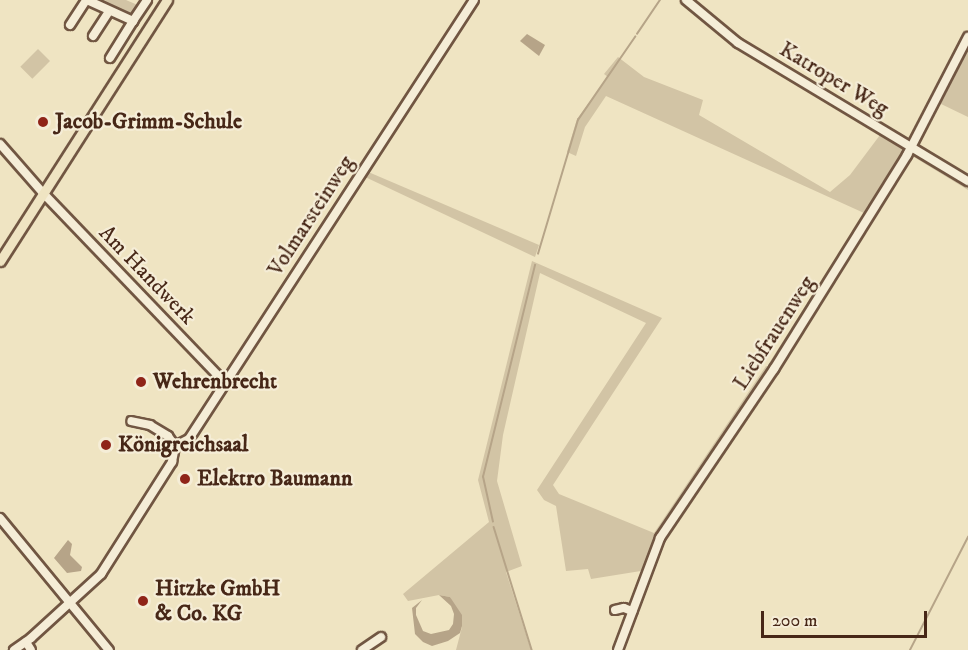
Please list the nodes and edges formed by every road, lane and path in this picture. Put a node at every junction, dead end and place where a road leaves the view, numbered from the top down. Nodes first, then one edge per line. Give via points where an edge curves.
1 (87, 0) edge
2 (147, 0) edge
3 (167, 0) edge
4 (474, 0) edge
5 (686, 0) edge
6 (109, 11) junction
7 (134, 21) junction
8 (70, 25) dead end
9 (93, 36) dead end
10 (968, 37) edge
11 (110, 58) dead end
12 (0, 144) edge
13 (911, 147) junction
14 (968, 181) edge
15 (43, 193) junction
16 (0, 261) edge
17 (225, 383) junction
18 (130, 421) dead end
19 (175, 446) junction
20 (0, 518) edge
21 (71, 602) junction
22 (615, 610) dead end
23 (632, 611) junction
24 (381, 637) dead end
25 (26, 642) junction
26 (14, 650) edge
27 (31, 650) edge
28 (109, 650) edge
29 (362, 650) edge
30 (618, 650) edge

1 - 6 street
1 - 8 street
2 - 7 street
3 - 15 main road
4 - 17 street, Volmarsteinweg
5 - 13 street, Katroper Weg via 738,43
6 - 7 street
6 - 9 street
7 - 11 street
10 - 13 street, Liebfrauenweg
12 - 15 street, Am Handwerk
13 - 14 street, Katroper Weg
13 - 23 street, Liebfrauenweg via 774,369 660,538
15 - 16 main road
15 - 17 street, Am Handwerk
17 - 19 street, Volmarsteinweg via 189,439
18 - 19 street via 158,430
19 - 21 street, Volmarsteinweg via 172,462 101,573
20 - 21 street
21 - 25 street, Volmarsteinweg
21 - 28 street
22 - 23 street
23 - 30 street, Liebfrauenweg
24 - 29 street
25 - 26 street, Volmarsteinweg
25 - 27 street

